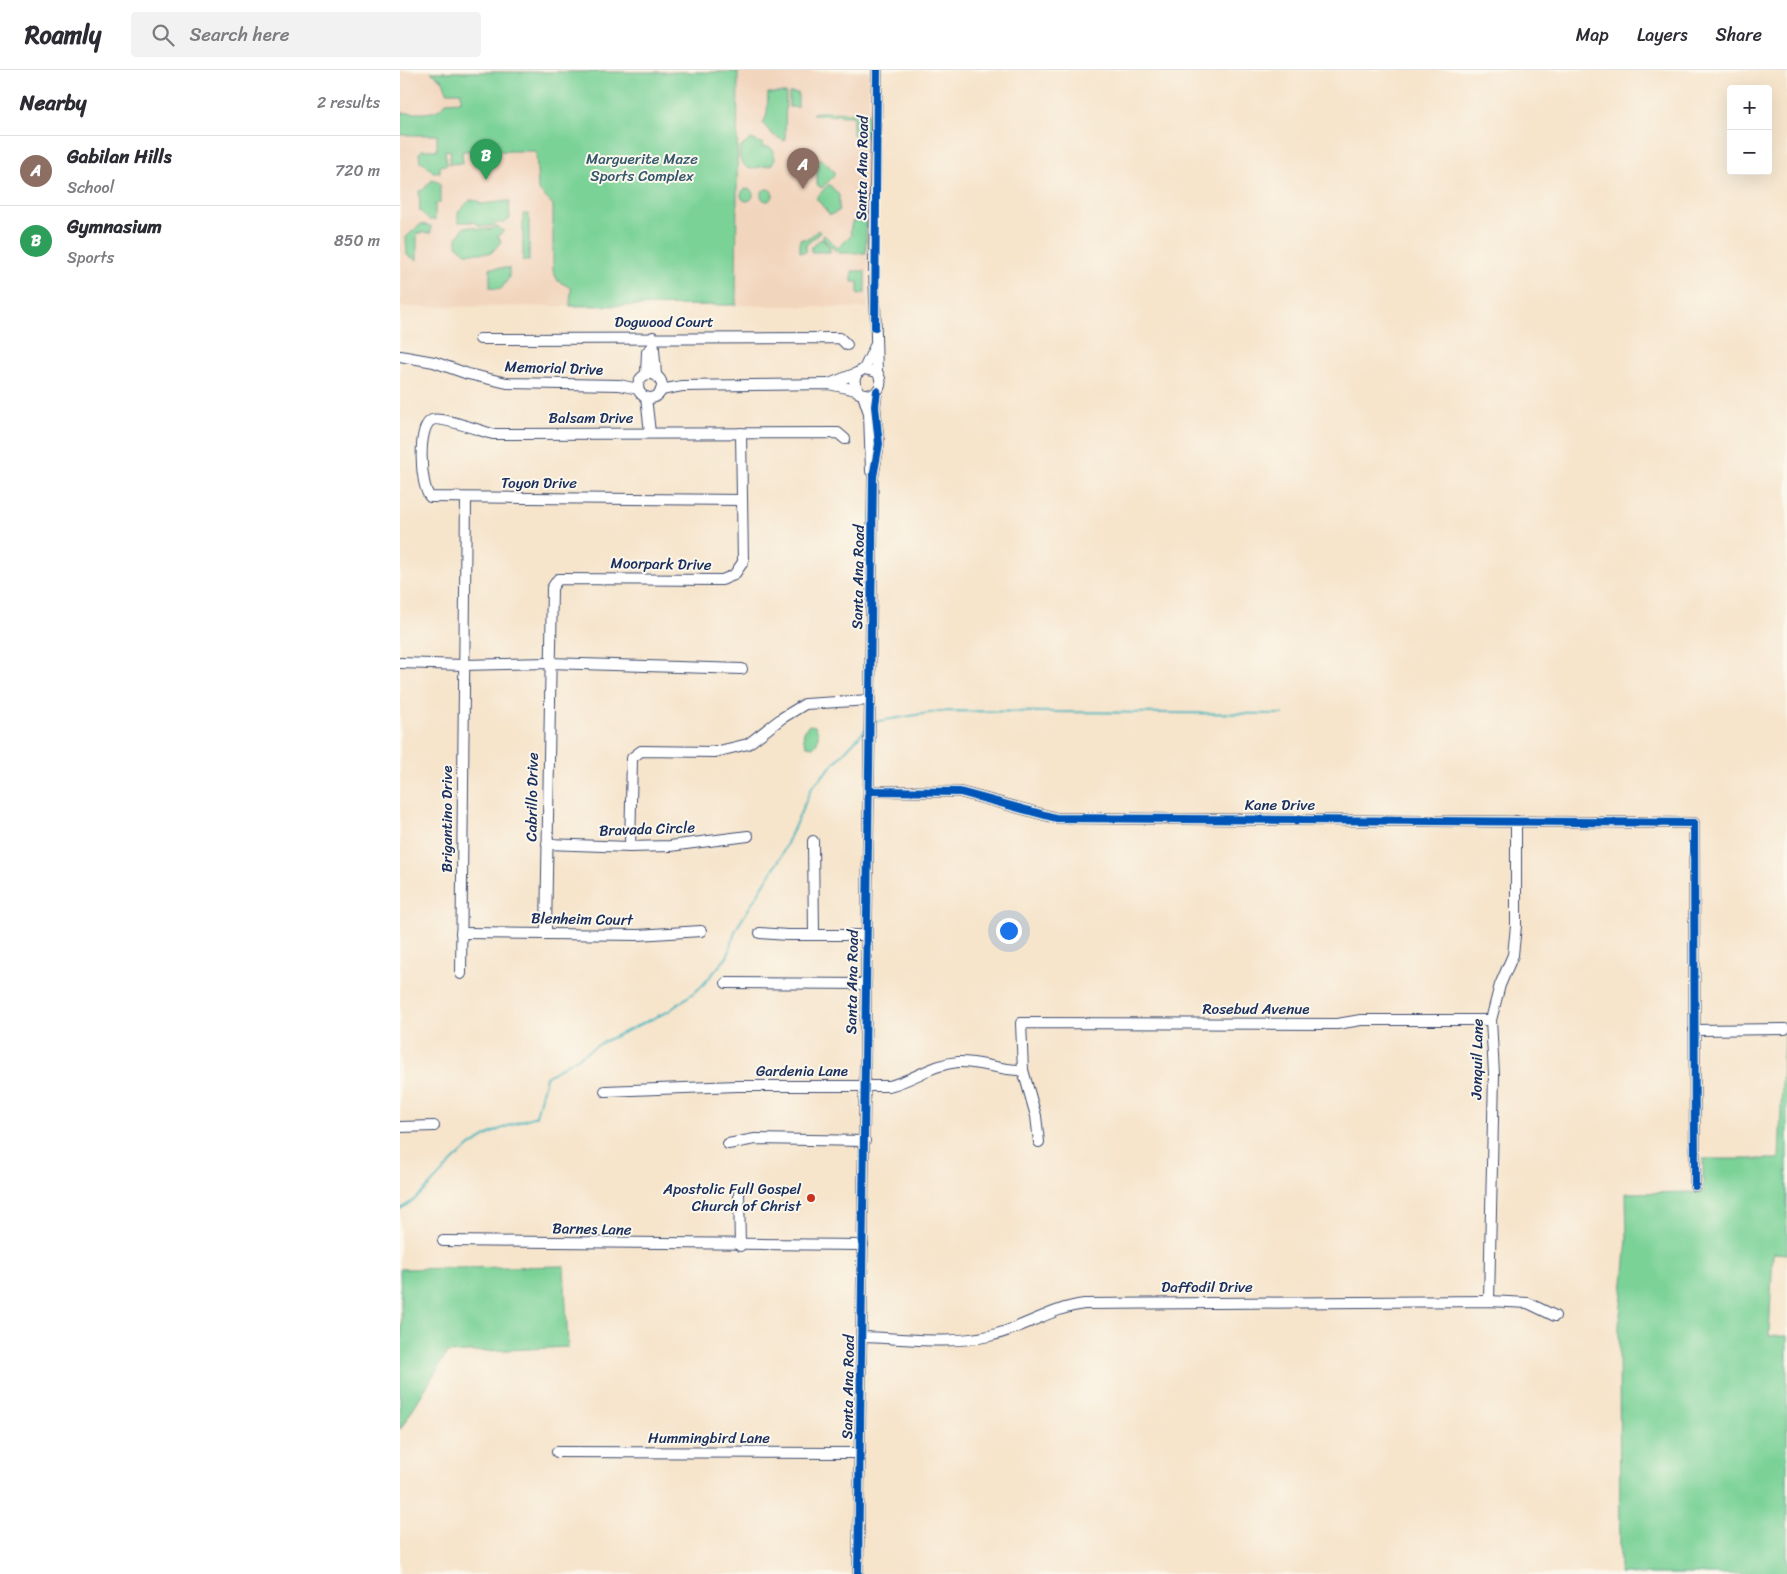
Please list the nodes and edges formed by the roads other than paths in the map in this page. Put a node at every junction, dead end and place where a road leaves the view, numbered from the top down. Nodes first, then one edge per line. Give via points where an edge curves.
1 (877, 70) edge
2 (480, 339) dead end
3 (652, 342) junction
4 (847, 344) dead end
5 (875, 346) junction
6 (400, 356) edge
7 (861, 371) junction
8 (877, 372) junction
9 (651, 382) junction
10 (829, 384) junction
11 (859, 392) junction
12 (877, 392) junction
13 (650, 398) junction
14 (443, 418) joint
15 (650, 428) junction
16 (741, 433) junction
17 (845, 439) dead end
18 (873, 477) junction
19 (466, 498) junction
20 (742, 500) junction
21 (400, 663) edge
22 (549, 663) junction
23 (463, 664) junction
24 (742, 669) dead end
25 (870, 700) junction
26 (869, 791) junction
27 (1516, 821) junction
28 (748, 836) dead end
29 (813, 841) dead end
30 (547, 844) junction
31 (630, 848) junction
32 (702, 931) dead end
33 (546, 932) junction
34 (760, 932) dead end
35 (461, 933) junction
36 (814, 934) junction
37 (866, 935) junction
38 (461, 974) dead end
39 (726, 983) dead end
40 (865, 984) junction
41 (1491, 1020) junction
42 (1785, 1029) dead end
43 (1694, 1030) junction
44 (1023, 1070) junction
45 (865, 1086) junction
46 (605, 1091) dead end
47 (434, 1126) dead end
48 (400, 1127) edge
49 (865, 1141) junction
50 (1040, 1142) dead end
51 (728, 1144) dead end
52 (1695, 1186) dead end
53 (738, 1192) dead end
54 (443, 1241) dead end
55 (740, 1246) junction
56 (863, 1246) junction
57 (1489, 1301) junction
58 (1555, 1316) dead end
59 (862, 1337) junction
60 (557, 1452) dead end
61 (860, 1452) junction
62 (858, 1574) edge

1 - 5 street, Santa Ana Road
2 - 3 street, Dogwood Court
3 - 4 street, Dogwood Court via 840,338
3 - 9 street
5 - 7 street, Santa Ana Road
5 - 8 street, Santa Ana Road
6 - 9 street, Memorial Drive via 434,362 507,383 619,385
7 - 8 street
7 - 10 street
7 - 11 street, Santa Ana Road via 854,381
8 - 12 street, Santa Ana Road via 881,381
9 - 10 street, Memorial Drive via 682,386
9 - 13 street
9 - 13 street
10 - 11 street
11 - 12 street via 872,395
11 - 18 street, Santa Ana Road via 869,413
12 - 18 street, Santa Ana Road via 875,406 879,444
13 - 15 street
14 - 15 street, Balsam Drive via 493,434
14 - 19 street, Toyon Drive via 433,419 423,433 423,484 430,496
15 - 16 street, Balsam Drive
16 - 17 street, Balsam Drive via 838,434
16 - 20 street, Moorpark Drive
18 - 25 street, Santa Ana Road
19 - 20 street, Toyon Drive
19 - 23 street, Brigantino Drive
20 - 22 street, Moorpark Drive via 743,562 734,575 722,580 558,579 552,588
21 - 23 street
22 - 23 street
22 - 24 street
22 - 30 street, Cabrillo Drive
23 - 35 street, Brigantino Drive
25 - 26 street, Santa Ana Road
25 - 31 street via 805,704 748,744 715,752 641,751 632,758
26 - 27 street, Kane Drive via 960,792 1056,818
26 - 37 street, Santa Ana Road
27 - 41 street, Jonquil Lane via 1513,955 1500,985
27 - 43 street, Kane Drive via 1694,823
28 - 31 street, Bravada Circle
29 - 36 street
30 - 31 street, Bravada Circle
30 - 33 street, Cabrillo Drive
32 - 33 street, Blenheim Court via 638,935
33 - 35 street, Blenheim Court
34 - 36 street
35 - 38 street, Brigantino Drive
36 - 37 street
37 - 40 street, Santa Ana Road
39 - 40 street, Santa Ana Road
40 - 45 street, Santa Ana Road
41 - 44 street, Rosebud Avenue via 1361,1020 1337,1024 1021,1023
41 - 57 street, Jonquil Lane via 1494,1074
42 - 43 street
43 - 52 street
44 - 45 street, Gardenia Lane via 1006,1071 973,1062 959,1062 940,1064 901,1084
44 - 50 street
45 - 46 street, Gardenia Lane
45 - 49 street, Santa Ana Road
47 - 48 street
49 - 51 street via 755,1140
49 - 56 street, Santa Ana Road
53 - 55 street
54 - 55 street, Barnes Lane
55 - 56 street, Barnes Lane
56 - 59 street, Santa Ana Road
57 - 58 street, Daffodil Drive via 1528,1303
57 - 59 street, Daffodil Drive via 1084,1304 1064,1308 982,1338
59 - 61 street, Santa Ana Road
60 - 61 street, Hummingbird Lane
61 - 62 street, Santa Ana Road

